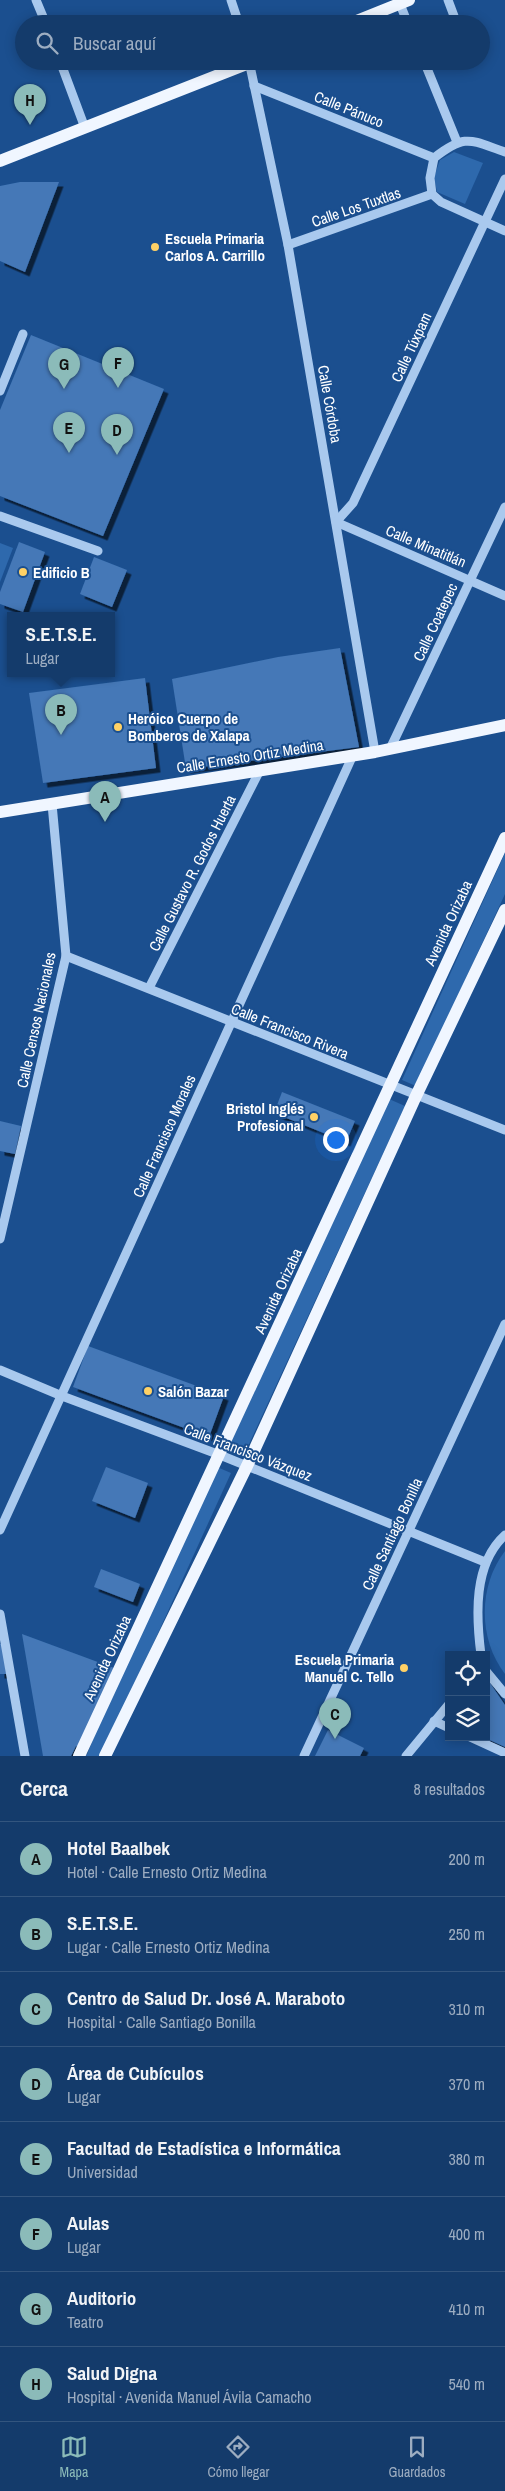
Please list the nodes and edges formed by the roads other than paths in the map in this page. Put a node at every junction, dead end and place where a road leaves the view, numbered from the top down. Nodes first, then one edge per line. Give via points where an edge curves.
1 (36, 0) edge
2 (231, 0) edge
3 (448, 0) edge
4 (404, 2) edge
5 (42, 15) edge
6 (236, 15) edge
7 (372, 15) edge
8 (406, 15) edge
9 (454, 15) edge
10 (63, 70) edge
11 (231, 70) edge
12 (252, 70) edge
13 (428, 70) edge
14 (254, 86) junction
15 (85, 128) junction
16 (457, 142) junction
17 (505, 152) edge
18 (434, 158) junction
19 (0, 162) edge
20 (505, 179) edge
21 (432, 194) junction
22 (486, 222) junction
23 (505, 231) edge
24 (288, 245) junction
25 (23, 334) dead end
26 (0, 391) edge
27 (505, 506) edge
28 (0, 516) edge
29 (336, 522) junction
30 (98, 551) dead end
31 (470, 580) junction
32 (505, 596) edge
33 (505, 725) edge
34 (390, 749) junction
35 (375, 752) junction
36 (353, 755) junction
37 (259, 772) junction
38 (52, 804) junction
39 (0, 812) edge
40 (505, 838) edge
41 (505, 910) edge
42 (66, 956) junction
43 (149, 988) junction
44 (230, 1022) junction
45 (390, 1086) junction
46 (416, 1096) junction
47 (505, 1130) edge
48 (0, 1239) edge
49 (505, 1324) edge
50 (0, 1370) edge
51 (62, 1396) junction
52 (220, 1455) junction
53 (247, 1466) junction
54 (0, 1530) edge
55 (409, 1530) junction
56 (505, 1535) edge
57 (486, 1562) junction
58 (0, 1614) edge
59 (480, 1651) edge
60 (490, 1676) edge
61 (505, 1694) edge
62 (445, 1709) edge
63 (434, 1721) junction
64 (445, 1726) edge
65 (479, 1741) edge
66 (505, 1753) edge
67 (25, 1756) edge
68 (79, 1756) edge
69 (105, 1756) edge
70 (304, 1756) edge
71 (406, 1756) edge

1 - 5 street
2 - 6 street
3 - 9 street
4 - 7 main road
4 - 8 street
10 - 15 street
11 - 15 main road
12 - 14 street, Calle Córdoba
13 - 16 street
14 - 18 street, Calle Pánuco
14 - 24 street, Calle Córdoba
15 - 19 main road
16 - 17 street via 469,139
16 - 18 street
18 - 21 street via 430,178
20 - 22 street, Calle Túxpam
21 - 22 street via 441,202
21 - 24 street, Calle Los Tuxtlas
22 - 23 street
22 - 29 street, Calle Túxpam via 353,503
24 - 29 street, Calle Córdoba
25 - 26 street
27 - 31 street, Calle Coatepec
28 - 30 street
29 - 31 street, Calle Minatitlán
29 - 35 street, Calle Córdoba
31 - 32 street, Calle Minatitlán
31 - 34 street, Calle Coatepec
33 - 34 main road, Calle Ernesto Ortiz Medina
34 - 35 main road, Calle Ernesto Ortiz Medina
35 - 36 main road, Calle Ernesto Ortiz Medina
36 - 37 main road, Calle Ernesto Ortiz Medina
36 - 44 street, Calle Francisco Morales
37 - 38 main road, Calle Ernesto Ortiz Medina
37 - 43 street, Calle Gustavo R. Godos Huerta
38 - 39 main road, Calle Ernesto Ortiz Medina
38 - 42 street, Calle Censos Nacionales
40 - 45 main road, Avenida Orizaba
41 - 46 main road
42 - 43 street, Calle Francisco Rivera
42 - 48 street, Calle Censos Nacionales
43 - 44 street, Calle Francisco Rivera
44 - 45 street, Calle Francisco Rivera
44 - 51 street, Calle Francisco Morales
45 - 46 street, Calle Francisco Rivera
45 - 52 main road, Avenida Orizaba
46 - 47 street, Calle Francisco Rivera
46 - 53 main road
49 - 55 street, Calle Santiago Bonilla
50 - 51 street, Calle Francisco Vázquez
51 - 52 street, Calle Francisco Vázquez
51 - 54 street, Calle Francisco Morales
52 - 53 street, Calle Francisco Vázquez
52 - 68 main road, Avenida Orizaba
53 - 55 street, Calle Francisco Vázquez
53 - 69 main road
55 - 57 street, Calle Francisco Vázquez
55 - 70 street, Calle Santiago Bonilla
56 - 57 street via 497,1542
57 - 59 street via 479,1595
58 - 67 street
60 - 61 street
62 - 63 street
63 - 64 street
63 - 71 street
65 - 66 street

